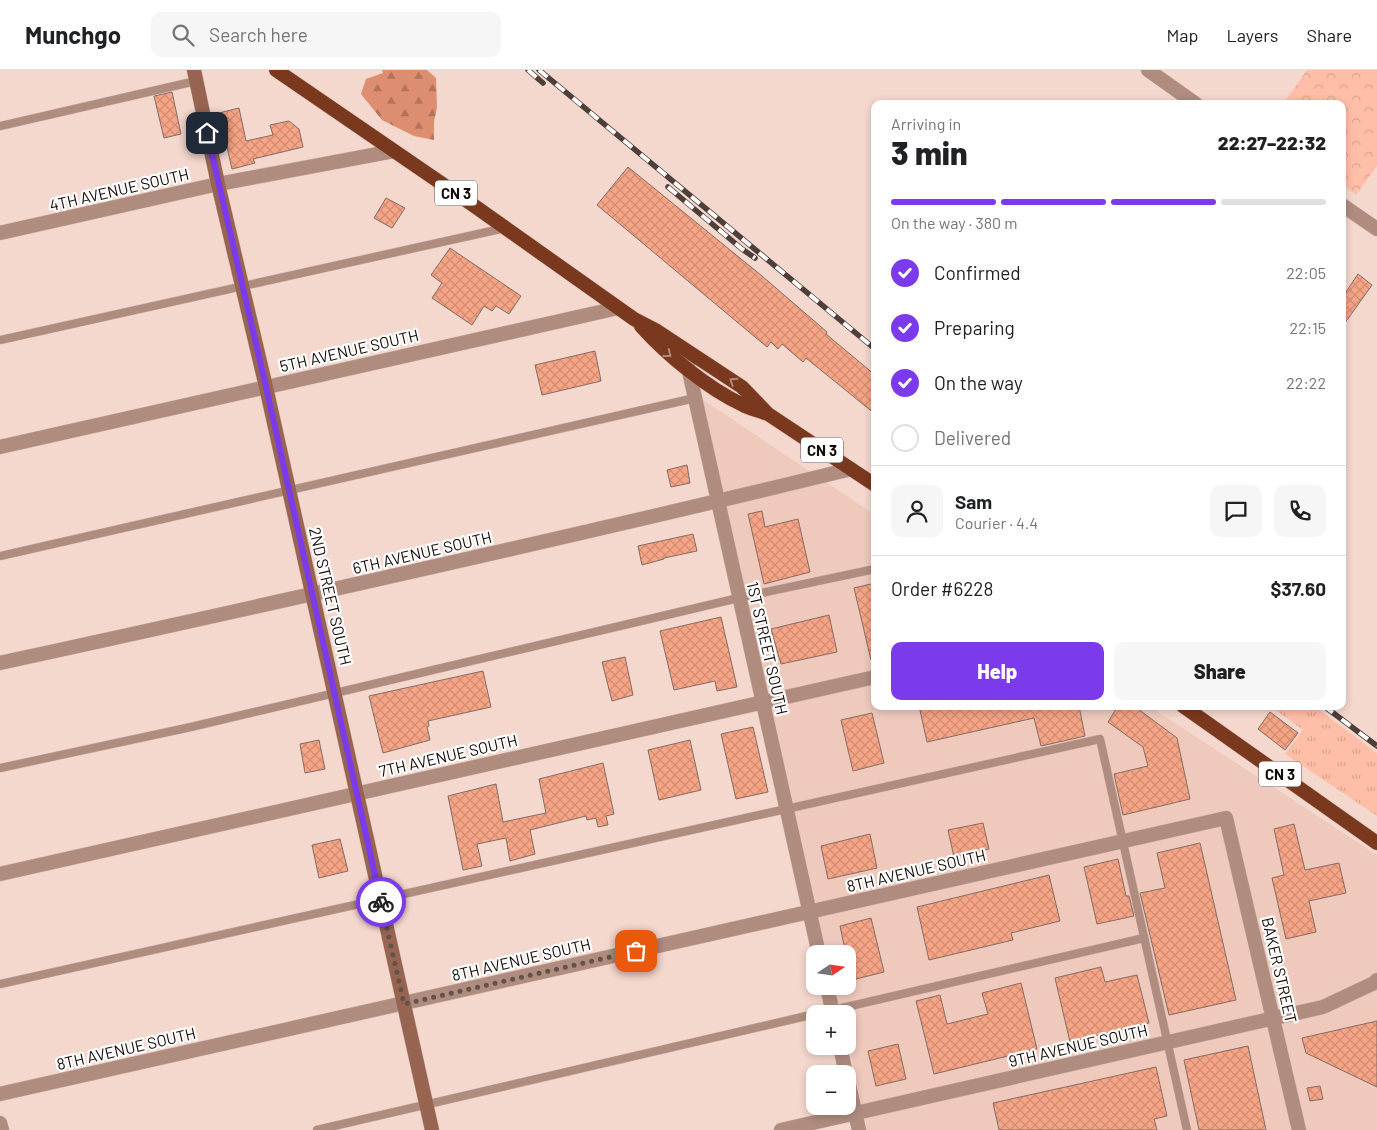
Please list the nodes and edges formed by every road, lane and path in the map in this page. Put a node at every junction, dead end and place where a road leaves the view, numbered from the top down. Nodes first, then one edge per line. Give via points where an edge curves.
1 (276, 70) edge
2 (1148, 70) edge
3 (195, 76) edge
4 (1190, 100) edge
5 (0, 126) edge
6 (394, 151) junction
7 (218, 184) junction
8 (1346, 208) edge
9 (505, 228) junction
10 (1377, 229) edge
11 (0, 233) edge
12 (242, 287) junction
13 (618, 308) junction
14 (634, 319) junction
15 (0, 340) edge
16 (685, 349) junction
17 (689, 370) junction
18 (266, 387) junction
19 (694, 398) junction
20 (768, 414) junction
21 (0, 446) edge
22 (851, 469) junction
23 (871, 482) edge
24 (289, 491) junction
25 (718, 502) junction
26 (0, 556) edge
27 (871, 571) edge
28 (312, 595) junction
29 (740, 598) junction
30 (0, 663) edge
31 (871, 678) edge
32 (334, 693) junction
33 (763, 702) junction
34 (1189, 710) edge
35 (0, 768) edge
36 (357, 794) junction
37 (786, 808) junction
38 (1226, 818) joint
39 (1123, 842) junction
40 (1377, 843) edge
41 (0, 874) edge
42 (380, 899) junction
43 (810, 912) junction
44 (1144, 938) junction
45 (817, 945) edge
46 (1377, 980) edge
47 (0, 984) edge
48 (404, 1004) junction
49 (856, 1006) edge
50 (806, 1016) edge
51 (1273, 1019) junction
52 (1167, 1042) junction
53 (0, 1094) edge
54 (426, 1104) junction
55 (856, 1113) edge
56 (846, 1115) edge
57 (855, 1115) edge
58 (0, 1123) edge
59 (2, 1130) edge
60 (317, 1130) edge
61 (432, 1130) edge
62 (781, 1130) edge
63 (859, 1130) edge
64 (1187, 1130) edge
65 (1299, 1130) edge

1 - 6 highway, CN 3
2 - 4 street
3 - 5 lane
3 - 7 main road, 2ND STREET SOUTH
6 - 7 street, 4TH AVENUE SOUTH
6 - 9 highway, CN 3
7 - 11 street, 4TH AVENUE SOUTH
7 - 12 main road, 2ND STREET SOUTH
8 - 10 street
9 - 12 lane
9 - 13 highway, CN 3
12 - 15 lane
12 - 18 main road, 2ND STREET SOUTH
13 - 14 highway, CN 3
13 - 18 street, 5TH AVENUE SOUTH
14 - 16 highway, CN 3
14 -> 17 highway, CN 3 via 662,350
16 - 17 street, 1ST STREET SOUTH
20 -> 16 highway, CN 3 via 742,387
17 - 19 street, 1ST STREET SOUTH
17 - 20 highway, CN 3 via 743,405
18 - 21 street, 5TH AVENUE SOUTH
18 - 24 main road, 2ND STREET SOUTH
19 - 24 lane
19 - 25 street, 1ST STREET SOUTH
20 - 22 highway, CN 3
22 - 23 highway, CN 3
22 - 25 street, 6TH AVENUE SOUTH
24 - 26 lane
24 - 28 main road, 2ND STREET SOUTH
25 - 28 street, 6TH AVENUE SOUTH
25 - 29 street, 1ST STREET SOUTH
27 - 29 lane
28 - 30 street, 6TH AVENUE SOUTH
28 - 32 main road, 2ND STREET SOUTH
29 - 32 lane
29 - 33 street, 1ST STREET SOUTH
31 - 33 street, 7TH AVENUE SOUTH
32 - 35 lane
32 - 36 main road, 2ND STREET SOUTH
33 - 36 street, 7TH AVENUE SOUTH
33 - 37 street, 1ST STREET SOUTH
34 - 40 highway, CN 3
36 - 41 street, 7TH AVENUE SOUTH
36 - 42 main road, 2ND STREET SOUTH
37 - 39 lane via 1100,739
37 - 42 lane
37 - 43 street, 1ST STREET SOUTH
38 - 39 street, 8TH AVENUE SOUTH
38 - 51 street, BAKER STREET
39 - 43 street, 8TH AVENUE SOUTH
39 - 44 lane
42 - 47 lane
42 - 48 main road, 2ND STREET SOUTH
43 - 45 street, 1ST STREET SOUTH
43 - 48 street, 8TH AVENUE SOUTH
44 - 49 lane
44 - 52 lane
46 - 51 street, 9TH AVENUE SOUTH via 1323,1007
48 - 53 street, 8TH AVENUE SOUTH
48 - 54 main road, 2ND STREET SOUTH
50 - 54 lane
51 - 52 street, 9TH AVENUE SOUTH
51 - 65 street, BAKER STREET
52 - 55 street, 9TH AVENUE SOUTH
52 - 64 lane
54 - 60 lane
54 - 61 main road, 2ND STREET SOUTH
56 - 62 street, 9TH AVENUE SOUTH
57 - 63 street
58 - 59 street

